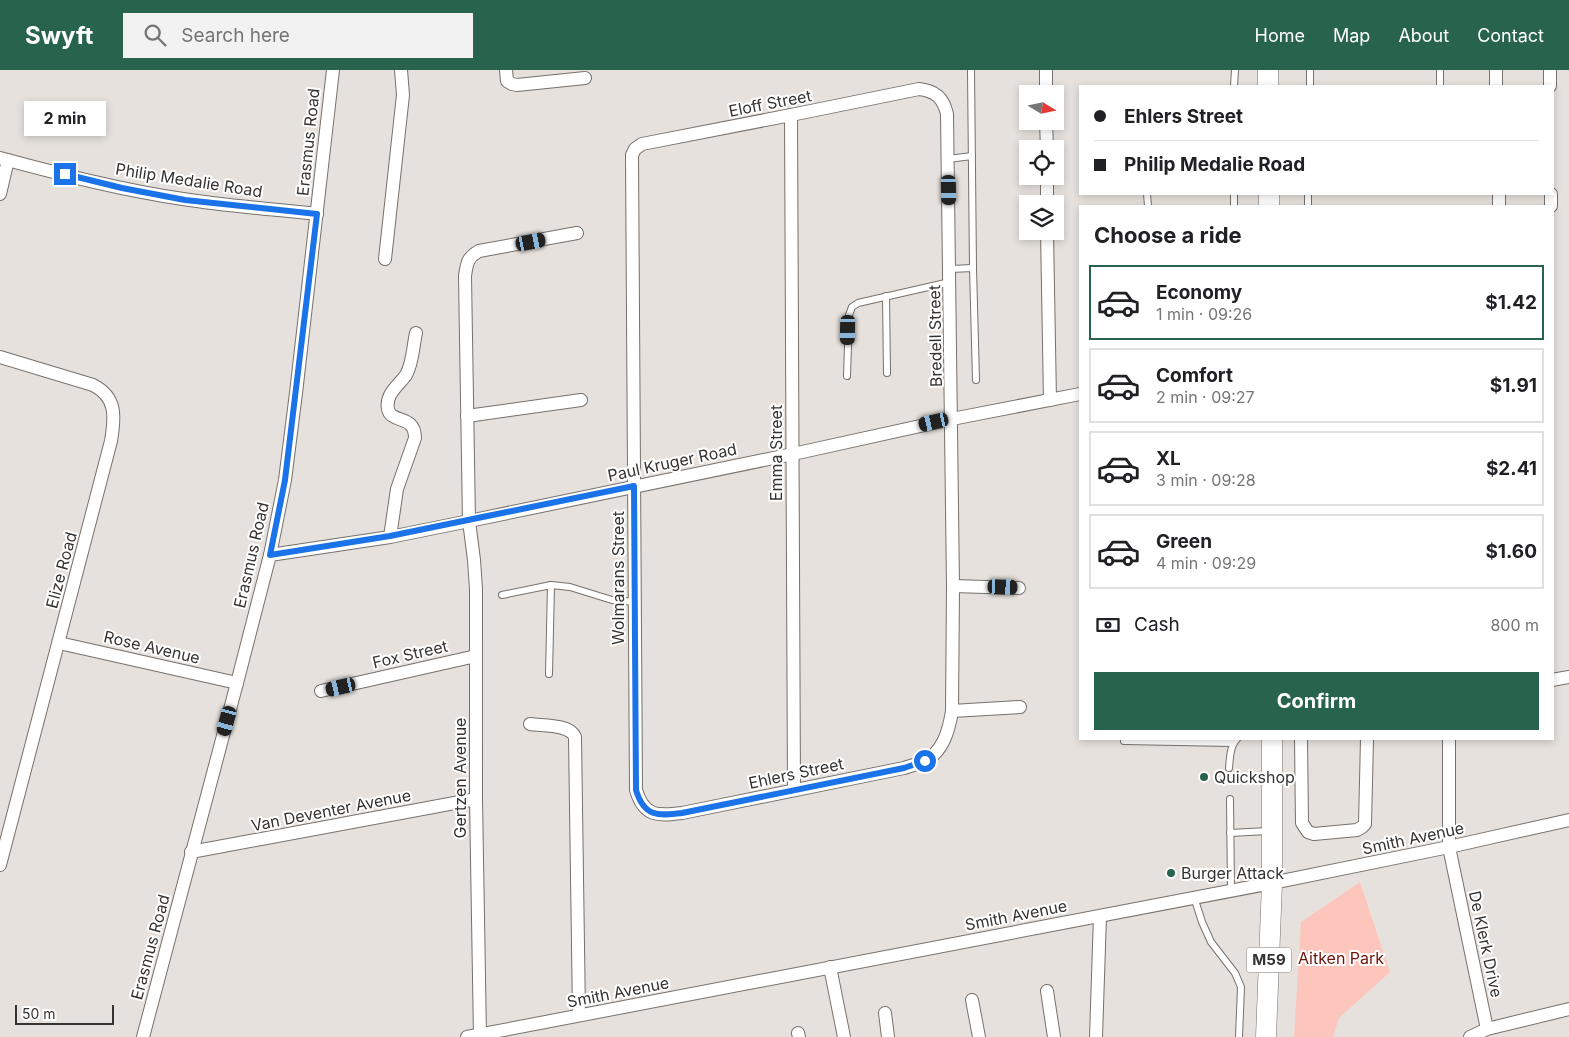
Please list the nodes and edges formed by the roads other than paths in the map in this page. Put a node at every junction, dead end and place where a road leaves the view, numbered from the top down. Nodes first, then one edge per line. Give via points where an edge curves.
1 (333, 70) edge
2 (401, 70) edge
3 (506, 70) edge
4 (971, 70) edge
5 (1046, 70) edge
6 (1235, 70) edge
7 (1268, 70) edge
8 (1310, 70) edge
9 (1440, 70) edge
10 (1496, 70) edge
11 (1550, 70) edge
12 (585, 78) dead end
13 (1046, 85) edge
14 (1234, 85) edge
15 (1268, 85) edge
16 (1310, 85) edge
17 (1440, 85) edge
18 (1496, 85) edge
19 (1550, 85) edge
20 (926, 90) joint
21 (791, 115) junction
22 (972, 156) junction
23 (4, 159) edge
24 (948, 159) junction
25 (632, 162) joint
26 (0, 194) edge
27 (317, 214) junction
28 (577, 234) dead end
29 (1047, 240) edge
30 (384, 259) dead end
31 (973, 268) junction
32 (950, 275) junction
33 (886, 296) junction
34 (416, 333) dead end
35 (0, 357) edge
36 (886, 373) dead end
37 (847, 376) dead end
38 (976, 380) dead end
39 (1079, 394) edge
40 (581, 400) dead end
41 (1050, 400) junction
42 (466, 416) junction
43 (952, 419) junction
44 (793, 454) junction
45 (634, 486) junction
46 (469, 521) junction
47 (390, 536) junction
48 (270, 555) junction
49 (551, 585) junction
50 (954, 586) junction
51 (1019, 588) dead end
52 (502, 595) dead end
53 (635, 602) junction
54 (59, 643) junction
55 (476, 656) junction
56 (549, 674) dead end
57 (1569, 677) edge
58 (1554, 680) edge
59 (237, 683) junction
60 (321, 691) dead end
61 (1020, 707) dead end
62 (952, 711) junction
63 (530, 724) dead end
64 (1272, 740) edge
65 (1302, 740) edge
66 (1367, 740) edge
67 (1449, 740) edge
68 (1124, 741) dead end
69 (1235, 741) edge
70 (943, 742) joint
71 (1229, 768) dead end
72 (794, 790) junction
73 (476, 799) junction
74 (1230, 799) dead end
75 (647, 811) joint
76 (1569, 820) edge
77 (1272, 831) junction
78 (1230, 833) junction
79 (1449, 847) junction
80 (191, 852) junction
81 (0, 864) edge
82 (1272, 883) junction
83 (1231, 890) junction
84 (1194, 897) junction
85 (1100, 916) junction
86 (830, 968) junction
87 (1047, 991) dead end
88 (972, 1000) dead end
89 (1569, 1009) edge
90 (885, 1013) dead end
91 (579, 1016) junction
92 (1487, 1029) junction
93 (476, 1036) edge
94 (143, 1037) edge
95 (844, 1037) edge
96 (888, 1037) edge
97 (980, 1037) edge
98 (1054, 1037) edge
99 (1096, 1037) edge
100 (1239, 1037) edge
101 (1266, 1037) edge
102 (1470, 1037) edge

1 - 27 street, Erasmus Road
2 - 30 street via 403,95
3 - 12 street via 507,81 517,85
4 - 22 lane
5 - 13 street
6 - 14 lane
7 - 15 main road
8 - 16 lane
9 - 17 lane
10 - 18 street
11 - 19 street
20 - 21 street, Eloff Street
20 - 24 street, Bredell Street via 935,92 946,107
21 - 25 street, Eloff Street via 642,144 635,149
21 - 44 street, Emma Street
22 - 24 lane
22 - 31 lane
23 - 26 street
23 - 27 street, Philip Medalie Road via 185,200
24 - 32 street, Bredell Street
25 - 45 street, Wolmarans Street
27 - 48 street, Erasmus Road via 285,480
28 - 42 street, Gertzen Avenue via 479,251 471,256 465,276
29 - 41 street
31 - 32 lane
31 - 38 lane
32 - 33 lane
32 - 43 street, Bredell Street
33 - 36 lane
33 - 37 lane via 858,303 848,315
34 - 47 street via 410,366 389,400 391,414 410,423 415,430 397,489
35 - 54 street, Elize Road via 93,385 103,390 113,410 111,441
39 - 41 street, Paul Kruger Road
40 - 42 street
41 - 43 street, Paul Kruger Road
42 - 46 street, Gertzen Avenue
43 - 44 street, Paul Kruger Road
43 - 50 street, Bredell Street
44 - 45 street, Paul Kruger Road
44 - 72 street, Emma Street
45 - 46 street, Paul Kruger Road
45 - 53 street, Wolmarans Street
46 - 47 street, Paul Kruger Road
46 - 55 street, Gertzen Avenue via 476,589
47 - 48 street, Paul Kruger Road
48 - 59 street, Erasmus Road
49 - 52 lane
49 - 53 lane via 570,587 612,600
49 - 56 lane
50 - 51 street
50 - 62 street, Bredell Street
53 - 75 street, Wolmarans Street via 636,790
54 - 59 street, Rose Avenue
54 - 81 street, Elize Road
55 - 60 street, Fox Street
55 - 73 street, Gertzen Avenue
57 - 58 street
59 - 80 street, Erasmus Road
61 - 62 street
62 - 70 street, Bredell Street
63 - 91 street via 567,728 575,737
64 - 77 main road, M59
65 - 66 street via 1302,823 1308,832 1314,834 1357,830 1365,824
67 - 79 street, De Klerk Drive
68 - 69 lane
69 - 71 lane
70 - 72 street, Ehlers Street via 925,761 904,768
72 - 75 street, Ehlers Street via 682,813
73 - 80 street, Van Deventer Avenue
73 - 93 street, Gertzen Avenue
74 - 78 lane
76 - 79 street, Smith Avenue
77 - 78 lane
77 - 82 main road, M59
78 - 83 lane
79 - 82 street, Smith Avenue
79 - 92 street, De Klerk Drive
80 - 94 street, Erasmus Road
82 - 83 street, Smith Avenue
82 - 101 main road, M59
83 - 84 street, Smith Avenue
84 - 85 street, Smith Avenue
84 - 100 lane via 1211,942 1241,986
85 - 86 street, Smith Avenue
85 - 99 street
86 - 91 street, Smith Avenue
86 - 95 street
87 - 98 street
88 - 97 street
89 - 92 street
90 - 96 street
91 - 93 street, Smith Avenue
92 - 102 street

